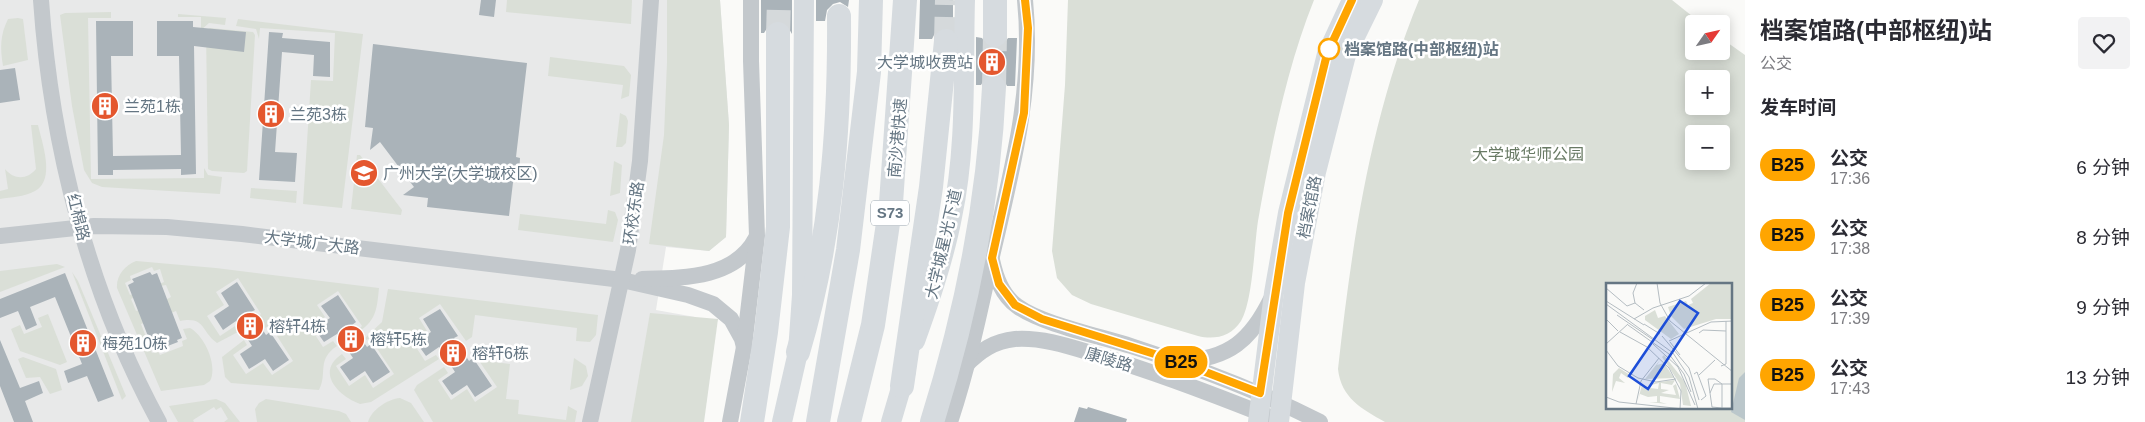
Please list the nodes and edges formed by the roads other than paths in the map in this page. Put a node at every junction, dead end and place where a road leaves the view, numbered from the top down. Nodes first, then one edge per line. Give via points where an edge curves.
1 (41, 0) edge
2 (651, 0) edge
3 (751, 0) edge
4 (804, 0) edge
5 (871, 0) edge
6 (905, 0) edge
7 (965, 0) edge
8 (995, 0) edge
9 (1025, 0) edge
10 (1352, 0) edge
11 (1374, 0) edge
12 (839, 16) dead end
13 (778, 34) tunnel mouth
14 (995, 35) tunnel mouth
15 (946, 41) tunnel mouth
16 (994, 87) tunnel mouth
17 (80, 227) junction
18 (0, 236) edge
19 (758, 236) junction
20 (992, 258) junction
21 (622, 280) junction
22 (1274, 293) junction
23 (744, 347) junction
24 (798, 352) junction
25 (1177, 361) junction
26 (966, 365) junction
27 (902, 386) junction
28 (1259, 409) edge
29 (1281, 417) edge
30 (159, 422) edge
31 (590, 422) edge
32 (730, 422) edge
33 (752, 422) edge
34 (782, 422) edge
35 (818, 422) edge
36 (849, 422) edge
37 (891, 422) edge
38 (932, 422) edge
39 (950, 422) edge
40 (1320, 422) edge

1 - 17 street, 红棉路 via 58,122
2 - 21 street, 环校东路 via 640,162
3 - 19 street
4 - 24 main road via 802,294
5 - 35 highway, S73 via 869,72 848,250
6 - 36 highway, 南沙港快速 / S73 via 891,203 874,325
7 - 27 main road, 大学城星光下道 via 958,175 952,217 935,287
8 - 14 highway
9 - 20 street via 1028,28 1024,113
10 - 22 main road, 档案馆路 via 1327,54 1312,109
11 - 29 main road, 档案馆路 via 1346,55 1316,172 1295,284
12 - 24 highway via 831,199 812,307
13 - 33 highway via 778,227
15 - 27 highway via 932,186
16 - 38 highway via 985,185 964,301
17 - 18 street, 大学城广大路
17 - 21 street, 大学城广大路 via 130,225 242,234
17 - 30 street, 红棉路 via 113,325
19 - 21 street, 大学城广大路 via 746,253 726,268 685,276
19 - 23 street
20 - 25 street, 康陵路 via 1005,294 1027,312
20 - 26 street
21 - 23 street, 大学城广大路 via 688,295 712,304 731,319
21 - 31 street, 环校东路
22 - 25 street via 1253,330 1241,342 1201,360
22 - 28 main road, 档案馆路
23 - 32 street
24 - 34 main road
25 - 28 street, 康陵路
26 - 28 street, 康陵路 via 982,349 999,342 1033,340 1067,346 1131,365
26 - 39 street
27 - 37 main road, 大学城星光下道
28 - 29 street, 康陵路
29 - 40 street, 康陵路

